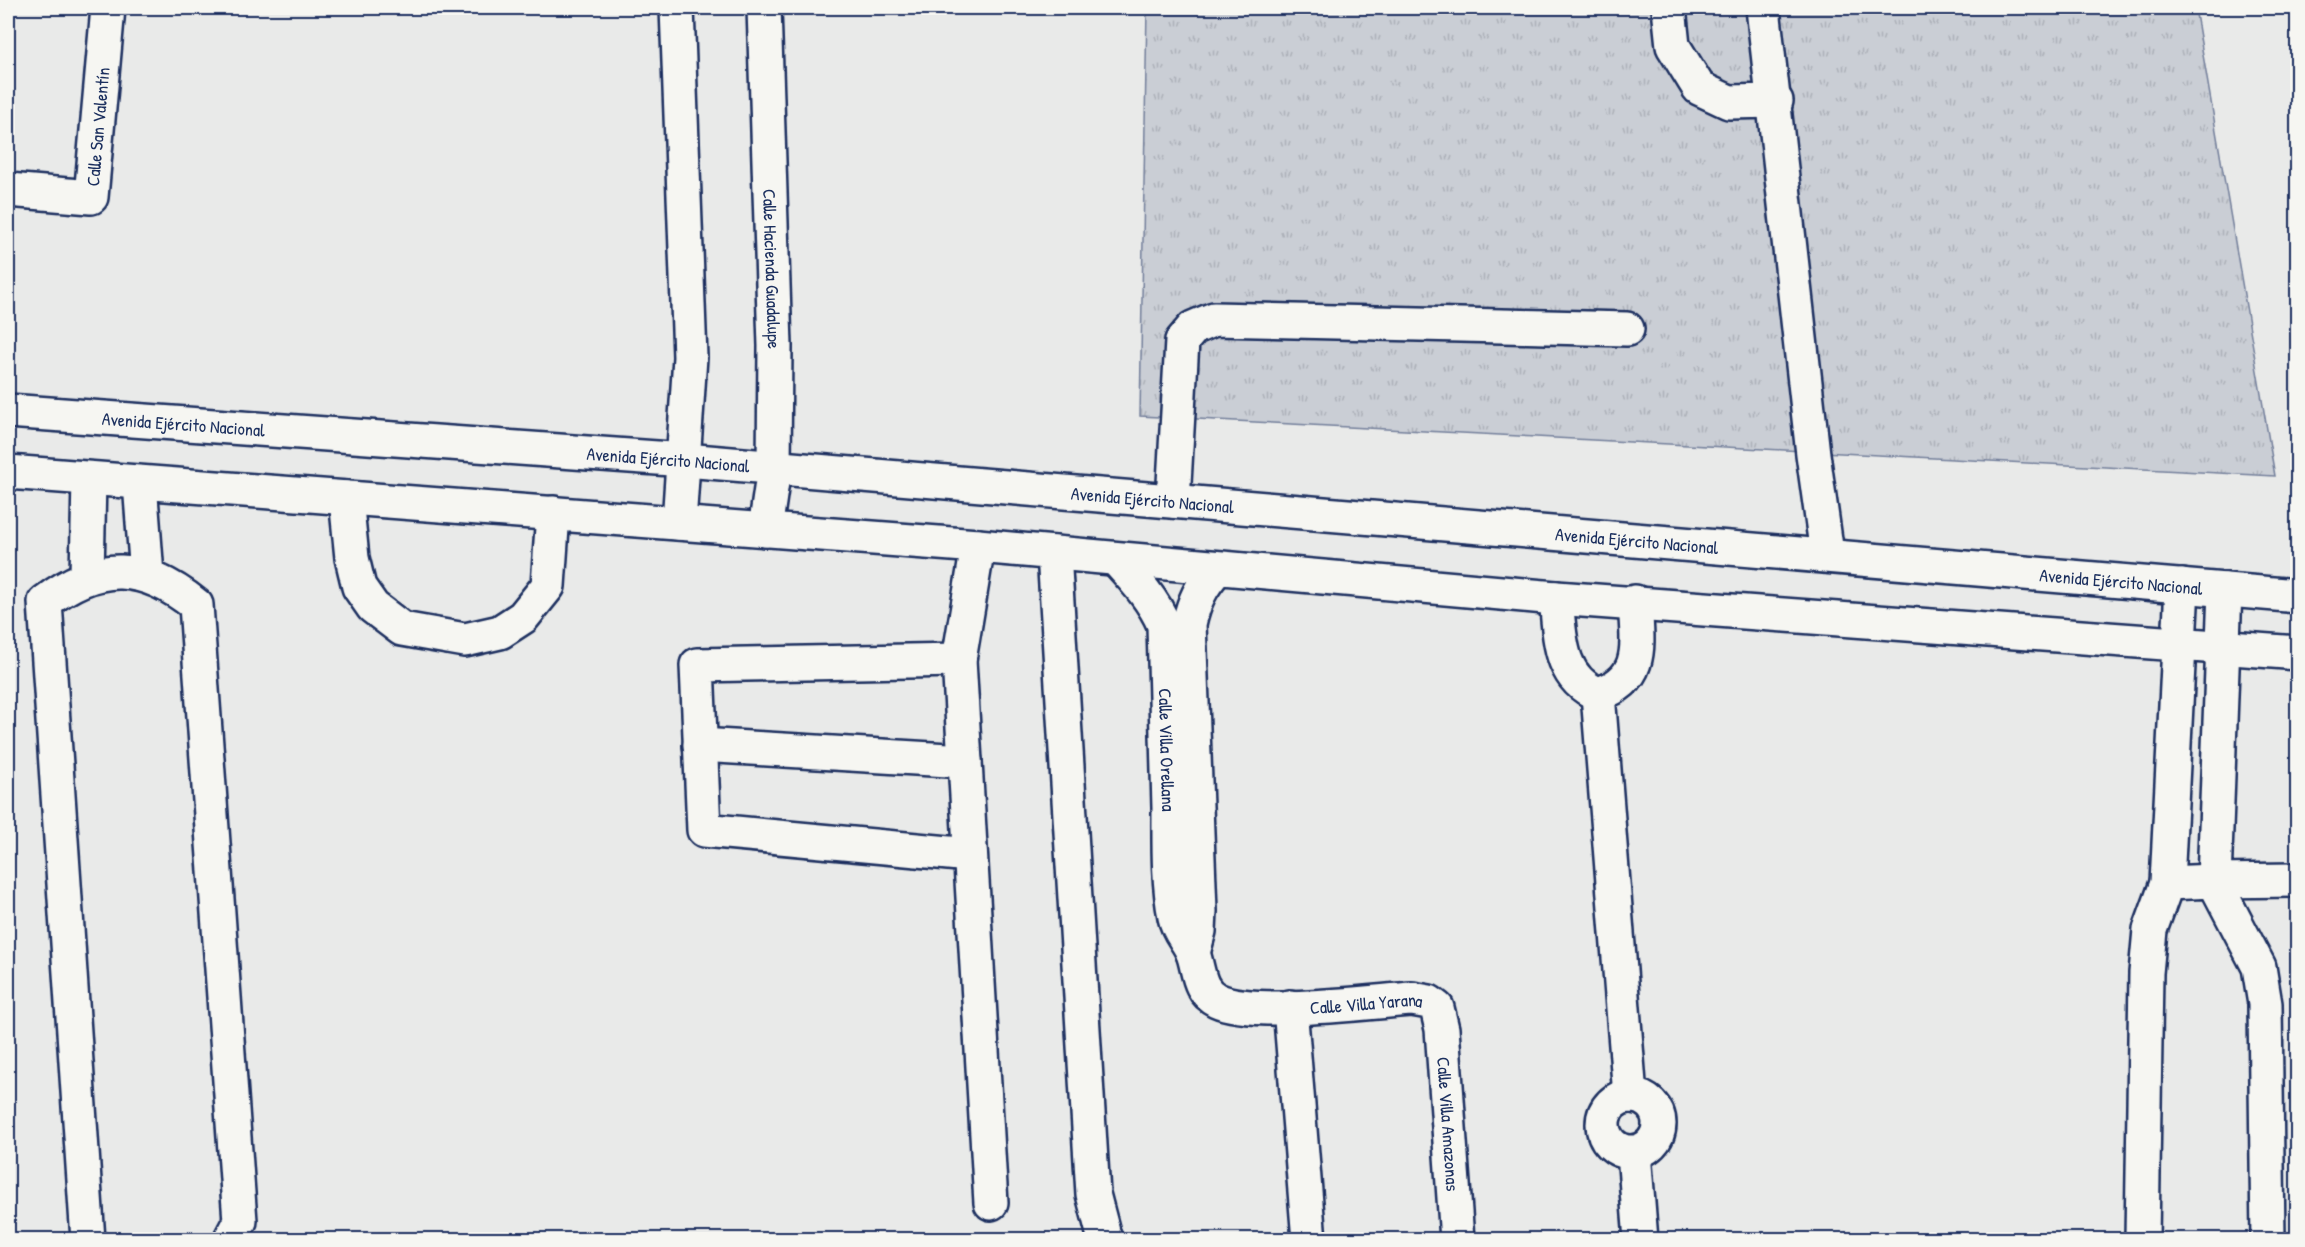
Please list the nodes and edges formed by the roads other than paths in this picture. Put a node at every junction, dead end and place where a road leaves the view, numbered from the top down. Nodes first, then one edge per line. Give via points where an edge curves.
1 (108, 8) edge
2 (677, 8) edge
3 (764, 8) edge
4 (1668, 8) edge
5 (1764, 8) edge
6 (1776, 101) junction
7 (8, 190) edge
8 (1627, 328) dead end
9 (8, 411) edge
10 (685, 460) junction
11 (774, 468) junction
12 (8, 472) edge
13 (89, 479) junction
14 (140, 483) junction
15 (346, 498) junction
16 (1173, 501) junction
17 (554, 513) junction
18 (679, 523) junction
19 (765, 530) junction
20 (978, 546) junction
21 (1054, 553) junction
22 (1827, 554) junction
23 (1116, 559) junction
24 (1217, 569) junction
25 (147, 574) junction
26 (87, 576) junction
27 (2181, 586) junction
28 (2225, 590) junction
29 (2298, 596) edge
30 (1556, 598) junction
31 (1635, 602) junction
32 (1177, 625) junction
33 (2180, 644) junction
34 (2221, 647) junction
35 (2298, 653) edge
36 (959, 660) junction
37 (1598, 694) junction
38 (700, 746) junction
39 (965, 761) junction
40 (970, 855) junction
41 (2298, 880) edge
42 (2214, 881) junction
43 (2167, 883) junction
44 (1290, 1007) junction
45 (1437, 1008) joint
46 (991, 1203) dead end
47 (88, 1239) edge
48 (230, 1239) edge
49 (1105, 1239) edge
50 (1309, 1239) edge
51 (1457, 1239) edge
52 (1641, 1239) edge
53 (2142, 1239) edge
54 (2268, 1239) edge

1 - 7 street, Calle San Valentín via 92,197
2 - 10 street via 690,357
3 - 11 street, Calle Hacienda Guadalupe via 775,346
4 - 6 street via 1673,46 1699,88 1729,102
5 - 6 street
6 - 22 street
8 - 16 street via 1214,319 1193,328 1182,341
9 - 10 street, Avenida Ejército Nacional
10 - 11 street, Avenida Ejército Nacional
10 - 18 street
11 - 16 street, Avenida Ejército Nacional
11 - 19 street, Calle Hacienda Guadalupe
12 - 13 street
13 - 14 street
13 - 26 street
14 - 15 street
14 - 25 street
15 - 17 street
15 - 17 street via 359,587 373,607 402,629 465,640 500,632 523,617 548,586
16 - 22 street, Avenida Ejército Nacional
17 - 18 street
18 - 19 street
19 - 20 street
20 - 21 street
20 - 36 street
21 - 23 street
21 - 49 street via 1093,1194
22 - 27 street, Avenida Ejército Nacional
23 - 24 street
23 - 32 street, Calle Villa Orellana via 1157,609
24 - 30 street
24 - 32 street, Calle Villa Orellana
25 - 26 street via 107,572
25 - 48 street via 174,587 196,605 240,1221
26 - 47 street via 45,602
27 - 28 street, Avenida Ejército Nacional
27 - 33 street
28 - 29 street, Avenida Ejército Nacional
28 - 34 street
30 - 31 street
30 - 37 street via 1564,659 1580,684
31 - 33 street
31 - 37 street via 1637,646 1630,675
32 - 44 street, Calle Villa Orellana via 1183,847 1175,917 1180,934 1193,953 1205,989 1217,1000 1248,1006
33 - 34 street
33 - 43 street
34 - 35 street
34 - 42 street
36 - 38 street via 697,665
36 - 39 street
37 - 52 street via 1630,1096 1610,1106 1603,1126 1613,1146 1634,1153
38 - 39 street
38 - 40 street via 704,830
39 - 40 street
40 - 46 street
41 - 42 street
42 - 43 street
42 - 54 street via 2259,967 2265,1004
43 - 53 street via 2150,930 2146,973
44 - 45 street, Calle Villa Yarana via 1413,999
44 - 50 street
45 - 51 street, Calle Villa Amazonas via 1442,1029

